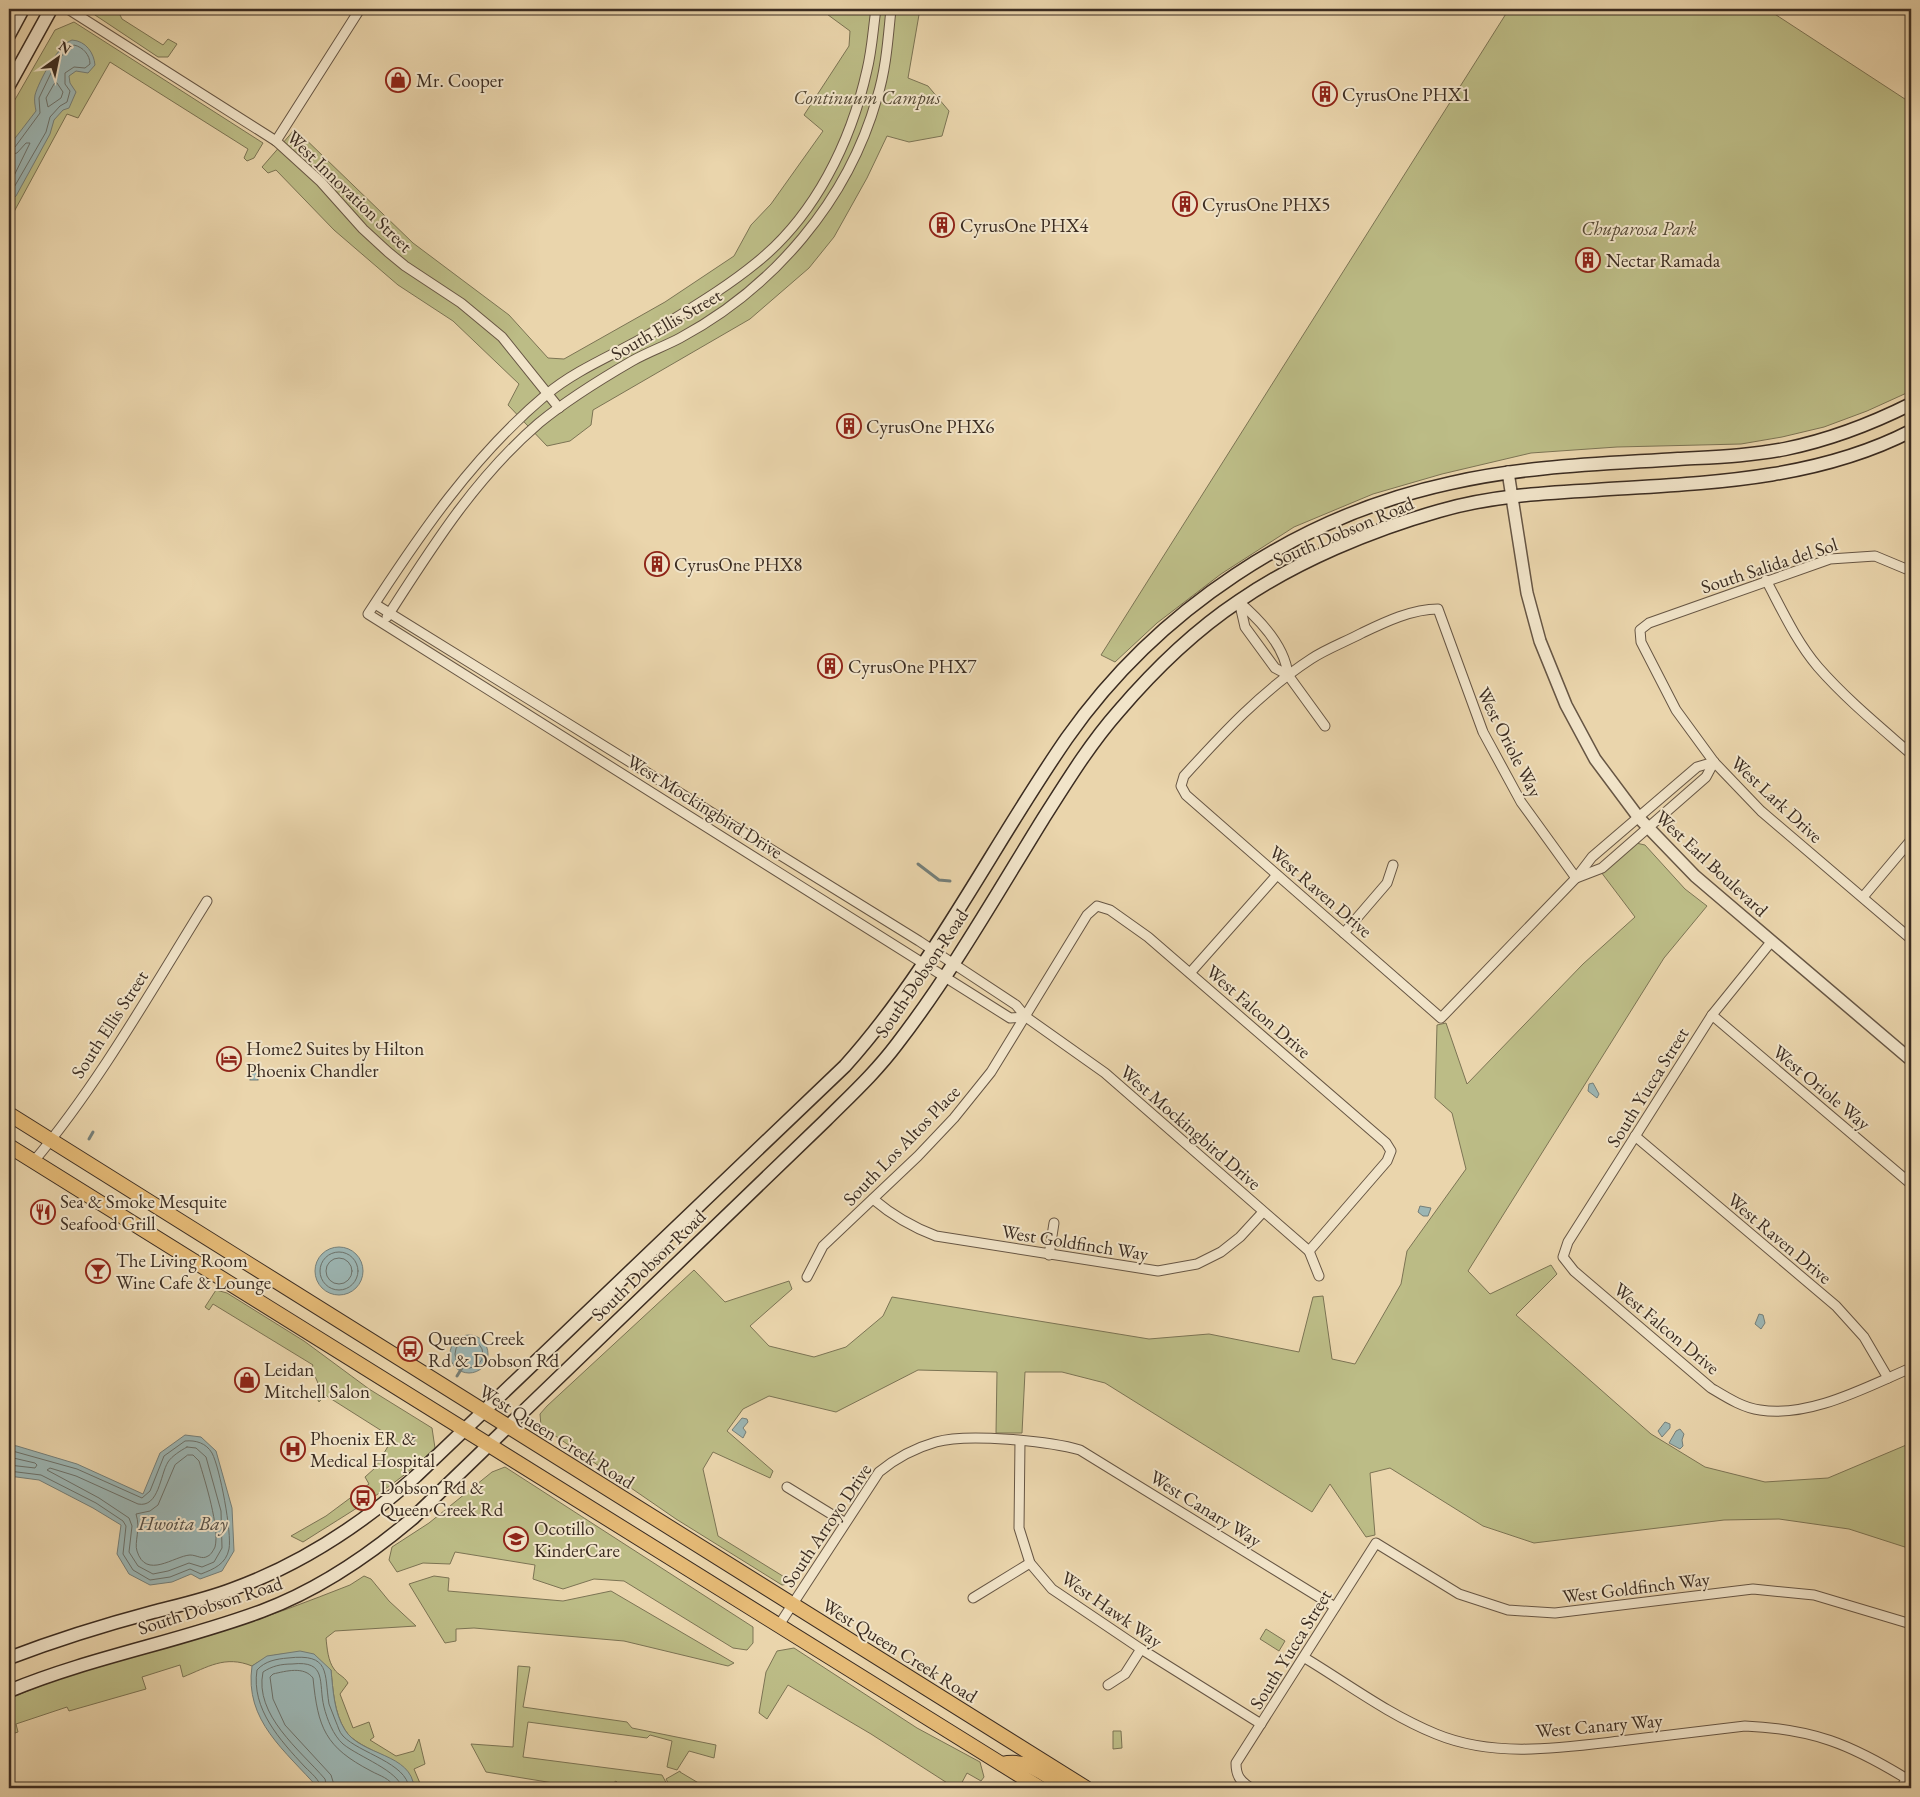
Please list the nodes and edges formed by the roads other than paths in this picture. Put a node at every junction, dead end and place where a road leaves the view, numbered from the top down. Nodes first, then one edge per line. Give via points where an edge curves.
1 (23, 9) edge
2 (51, 9) edge
3 (68, 9) edge
4 (360, 9) edge
5 (876, 9) edge
6 (891, 9) edge
7 (9, 35) edge
8 (9, 85) edge
9 (276, 141) junction
10 (548, 393) junction
11 (1911, 404) edge
12 (559, 408) junction
13 (1911, 431) edge
14 (1508, 472) junction
15 (1512, 496) junction
16 (1911, 571) edge
17 (1766, 580) junction
18 (1238, 601) junction
19 (375, 604) junction
20 (389, 613) junction
21 (368, 614) joint
22 (382, 623) junction
23 (1640, 630) joint
24 (1288, 675) junction
25 (1324, 726) dead end
26 (1911, 754) edge
27 (631, 762) junction
28 (1714, 762) junction
29 (623, 774) junction
30 (1639, 818) junction
31 (1648, 828) junction
32 (1911, 840) edge
33 (1392, 865) dead end
34 (1277, 875) junction
35 (1576, 878) junction
36 (1863, 897) junction
37 (207, 901) dead end
38 (1097, 906) joint
39 (1344, 933) junction
40 (1911, 939) edge
41 (1771, 942) junction
42 (931, 949) junction
43 (923, 962) junction
44 (952, 964) junction
45 (1190, 973) junction
46 (944, 976) junction
47 (1712, 1015) junction
48 (1026, 1017) junction
49 (1911, 1060) edge
50 (9, 1114) edge
51 (1635, 1136) junction
52 (51, 1140) junction
53 (9, 1146) edge
54 (34, 1161) junction
55 (1911, 1184) edge
56 (873, 1199) junction
57 (1263, 1212) junction
58 (1054, 1223) dead end
59 (1308, 1251) junction
60 (1049, 1255) junction
61 (1563, 1257) joint
62 (1319, 1276) dead end
63 (807, 1278) dead end
64 (1911, 1368) edge
65 (1888, 1378) junction
66 (483, 1412) junction
67 (509, 1427) junction
68 (465, 1429) junction
69 (1020, 1441) junction
70 (1056, 1443) joint
71 (490, 1444) junction
72 (787, 1487) dead end
73 (844, 1522) junction
74 (1376, 1543) joint
75 (1030, 1563) junction
76 (973, 1598) dead end
77 (792, 1604) junction
78 (1335, 1607) junction
79 (1911, 1624) edge
80 (779, 1625) junction
81 (1141, 1649) junction
82 (9, 1658) edge
83 (1305, 1658) junction
84 (1108, 1685) dead end
85 (9, 1691) edge
86 (1261, 1724) junction
87 (1002, 1764) junction
88 (1909, 1775) edge
89 (1040, 1788) edge
90 (1066, 1788) edge
91 (1086, 1788) edge
92 (1251, 1788) edge
93 (1901, 1788) edge

1 - 7 main road
2 - 8 main road
3 - 9 street, West Innovation Street
4 - 9 street
5 - 10 street, South Ellis Street via 868,69 854,117 829,173 788,233 758,262 716,294
6 - 12 street, South Ellis Street via 878,97 867,128 823,213 800,242 727,309 681,338 633,361
9 - 10 street, West Innovation Street via 321,182 388,252 496,332
10 - 12 street, West Innovation Street
10 - 19 street, South Ellis Street via 456,486
11 - 14 main road, South Dobson Road via 1853,430 1784,449
12 - 20 street, South Ellis Street via 474,489
13 - 15 main road, South Dobson Road via 1872,449 1788,473
14 - 15 street, West Earl Boulevard
14 - 42 main road, South Dobson Road via 1447,483 1343,517 1304,535 1232,577 1172,622 1102,694 1069,735
15 - 18 main road, South Dobson Road via 1442,510 1370,535 1304,564
15 - 30 street, West Earl Boulevard via 1527,593 1540,641 1566,705 1595,758
16 - 17 street, South Salida del Sol via 1875,556 1850,556 1830,558
17 - 23 street, South Salida del Sol via 1649,623
17 - 26 street via 1794,634 1817,666 1846,697
18 - 24 street via 1262,626 1286,660
18 - 24 street via 1245,627 1275,668
18 - 44 main road, South Dobson Road via 1182,647 1116,714 1063,788
19 - 20 street, West Mockingbird Drive
19 - 21 street, South Ellis Street
20 - 22 street, South Ellis Street
20 - 27 street, West Mockingbird Drive
21 - 22 street, West Mockingbird Drive
22 - 29 street, West Mockingbird Drive
23 - 28 street, West Lark Drive via 1641,642 1676,710
24 - 25 street
24 - 34 street, West Raven Drive via 1230,725 1184,776 1181,786
24 - 35 street, West Oriole Way via 1312,658 1375,627 1423,609 1438,610 1483,732 1521,802
27 - 29 street
27 - 42 street, West Mockingbird Drive
28 - 30 street via 1697,767
28 - 31 street via 1706,777
28 - 36 street, West Lark Drive via 1761,812
29 - 43 street, West Mockingbird Drive
30 - 31 street, West Earl Boulevard
30 - 35 street via 1592,857
31 - 35 street via 1602,868
31 - 41 street, West Earl Boulevard via 1695,876
32 - 36 street
33 - 39 street via 1387,883
34 - 39 street, West Raven Drive
34 - 45 street
35 - 39 street, West Raven Drive via 1441,1018
36 - 40 street, West Lark Drive
37 - 52 street, South Ellis Street via 114,1049
38 - 45 street, West Falcon Drive via 1110,910 1148,937
38 - 48 street, South Los Altos Place via 1087,915
41 - 47 street, South Yucca Street
41 - 49 street, West Earl Boulevard
42 - 43 main road, South Dobson Road
42 - 44 street, West Mockingbird Drive
43 - 46 street, West Mockingbird Drive
43 - 66 main road, South Dobson Road via 881,1023 845,1066
44 - 46 main road, South Dobson Road
44 - 48 street, West Mockingbird Drive via 1016,1006
45 - 59 street, West Falcon Drive via 1386,1143 1391,1151 1387,1162
46 - 48 street, West Mockingbird Drive via 1010,1018
46 - 67 main road, South Dobson Road via 895,1046 863,1082
47 - 51 street, South Yucca Street
47 - 55 street, West Oriole Way
48 - 56 street, South Los Altos Place via 991,1072 954,1118
48 - 57 street, West Mockingbird Drive via 1105,1073
50 - 52 main road, West Queen Creek Road
51 - 61 street, South Yucca Street via 1568,1242
51 - 65 street, West Raven Drive via 1836,1306 1864,1337
52 - 54 street, South Ellis Street
52 - 66 main road, West Queen Creek Road
53 - 54 main road
54 - 68 main road
56 - 60 street, West Goldfinch Way via 890,1214 936,1236
56 - 63 street, South Los Altos Place via 823,1246
57 - 59 street, West Mockingbird Drive
57 - 60 street, West Goldfinch Way via 1221,1252 1180,1269 1144,1270
58 - 60 street
59 - 62 street, West Mockingbird Drive
61 - 65 street, West Falcon Drive via 1574,1271 1711,1388 1733,1401 1759,1410 1808,1409
64 - 65 street, West Falcon Drive
66 - 67 main road, West Queen Creek Road
66 - 68 main road, South Dobson Road
67 - 71 main road, South Dobson Road
67 - 77 main road, West Queen Creek Road
68 - 71 main road
68 - 82 main road, South Dobson Road via 390,1500 326,1545 290,1565 233,1590 83,1632
69 - 70 street, South Arroyo Drive
69 - 73 street, South Arroyo Drive via 946,1441 914,1450 879,1472
69 - 75 street, West Hawk Way via 1019,1528
70 - 78 street, West Canary Way via 1101,1461
71 - 80 main road
71 - 85 main road, South Dobson Road via 379,1547 317,1586 262,1611 106,1657
72 - 73 street
73 - 77 street, South Arroyo Drive
74 - 78 street, South Yucca Street
74 - 79 street, West Goldfinch Way via 1459,1594 1508,1610 1555,1613 1753,1589 1814,1594
75 - 76 street
75 - 81 street, West Hawk Way via 1052,1589
77 - 80 street, South Arroyo Drive
77 - 91 main road, West Queen Creek Road
78 - 83 street, South Yucca Street
80 - 87 main road
81 - 84 street via 1125,1674
81 - 86 street, West Hawk Way
83 - 86 street, South Yucca Street
83 - 88 street, West Canary Way via 1402,1718 1438,1735 1469,1744 1553,1749 1745,1726 1771,1727 1833,1741
86 - 92 street, South Yucca Street via 1236,1763 1236,1774
87 - 89 main road
87 - 90 main road via 1025,1763
88 - 93 street

